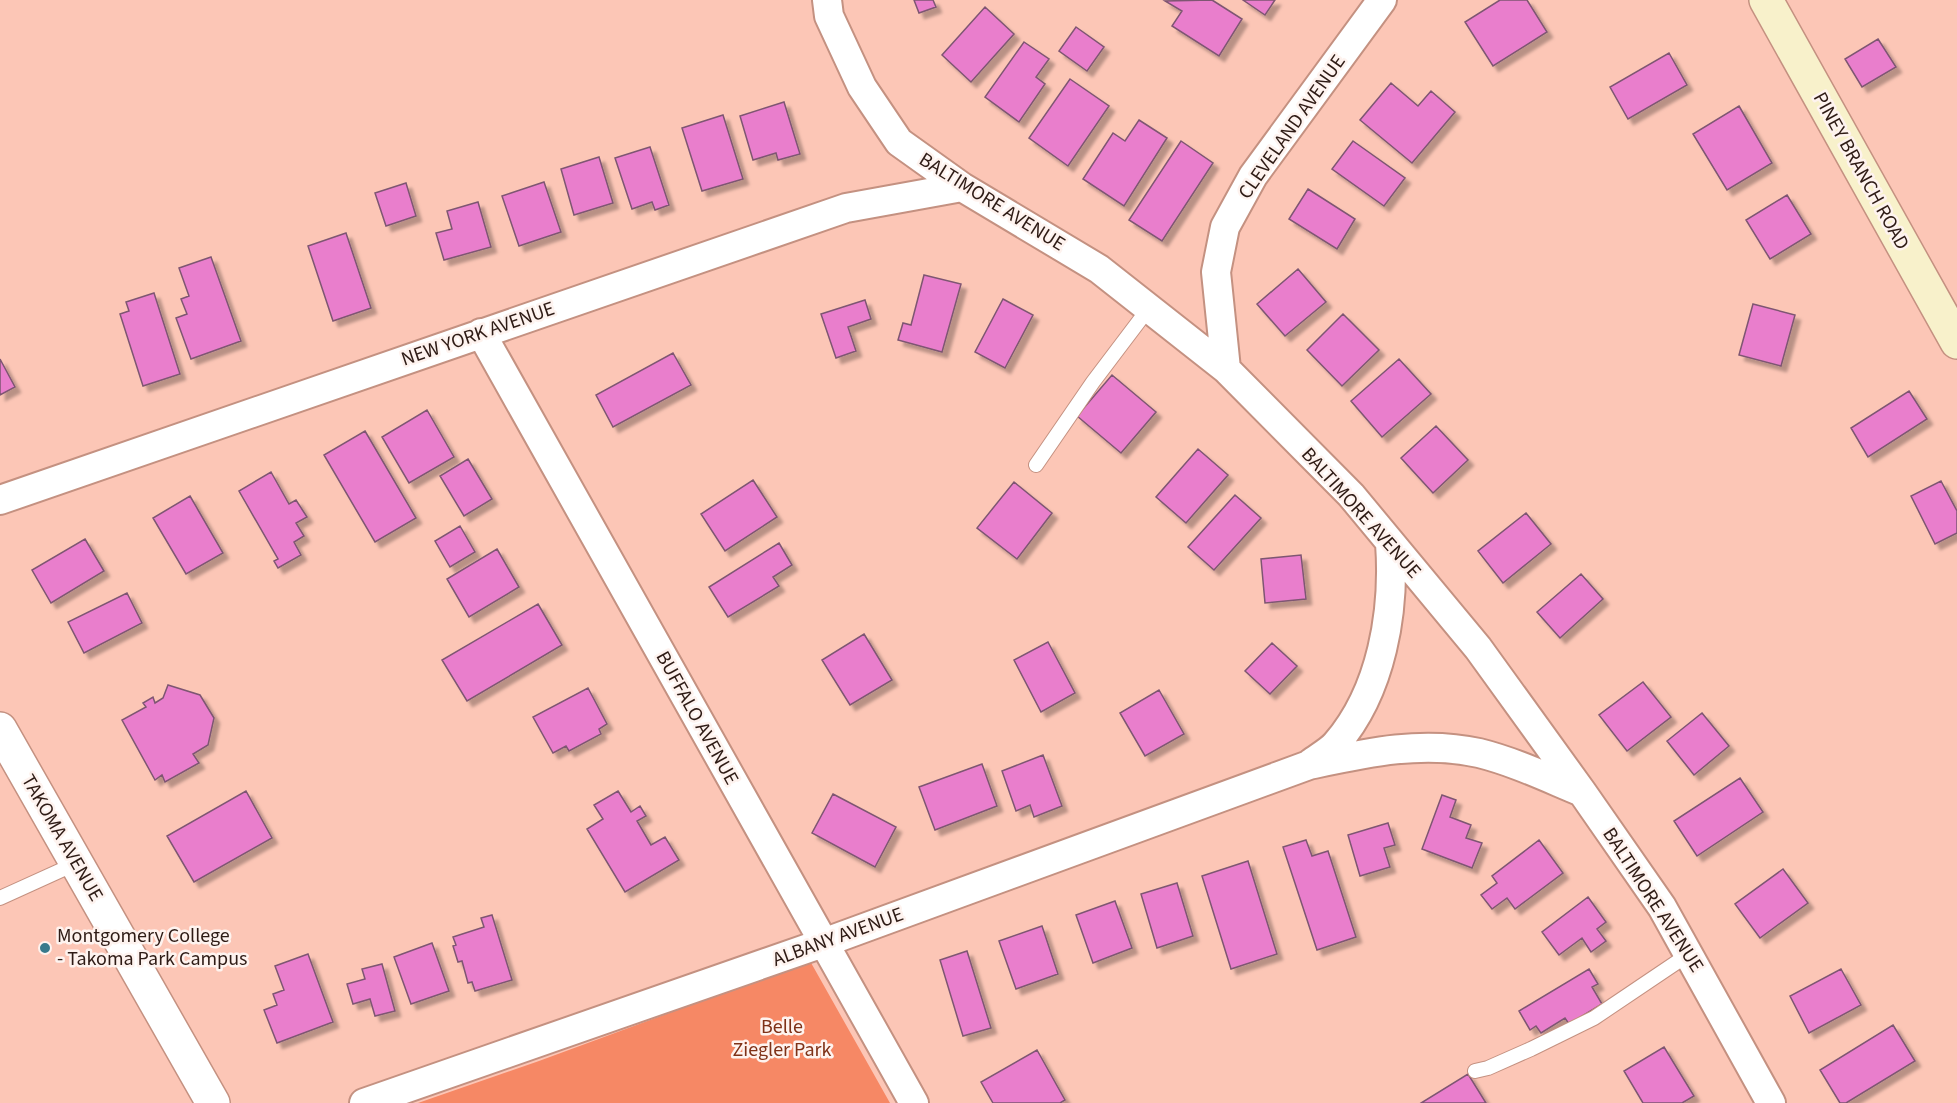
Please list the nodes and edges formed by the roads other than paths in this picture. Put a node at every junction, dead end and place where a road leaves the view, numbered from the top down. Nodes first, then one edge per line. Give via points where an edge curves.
1 (827, 0) edge
2 (1382, 0) edge
3 (1766, 0) edge
4 (962, 187) junction
5 (1149, 308) junction
6 (481, 333) junction
7 (1957, 342) edge
8 (1226, 369) junction
9 (1036, 465) dead end
10 (0, 500) edge
11 (1390, 543) junction
12 (0, 729) edge
13 (1309, 765) junction
14 (1582, 792) junction
15 (77, 863) junction
16 (0, 898) edge
17 (823, 943) junction
18 (1689, 954) junction
19 (1475, 1071) dead end
20 (213, 1103) edge
21 (364, 1103) edge
22 (914, 1103) edge
23 (1772, 1103) edge

1 - 4 street, BALTIMORE AVENUE via 829,16 862,87 899,142
2 - 8 street, CLEVELAND AVENUE via 1253,176 1225,227 1215,272
3 - 7 main road, PINEY BRANCH ROAD
4 - 5 street, BALTIMORE AVENUE via 1099,269
4 - 6 street, NEW YORK AVENUE via 846,208
5 - 8 street, BALTIMORE AVENUE
5 - 9 lane
6 - 10 street, NEW YORK AVENUE
6 - 17 street, BUFFALO AVENUE
8 - 11 street, BALTIMORE AVENUE via 1351,495
11 - 13 street, ALBANY AVENUE via 1391,594 1373,680 1352,724 1335,746
11 - 14 street, BALTIMORE AVENUE via 1478,648
12 - 15 street, TAKOMA AVENUE
13 - 14 street, ALBANY AVENUE via 1371,752 1439,748 1513,763
13 - 17 street, ALBANY AVENUE
14 - 18 street, BALTIMORE AVENUE via 1662,907
15 - 16 lane
15 - 20 street, TAKOMA AVENUE
17 - 21 street, ALBANY AVENUE
17 - 22 street, BUFFALO AVENUE
18 - 19 lane via 1594,1018
18 - 23 street, BALTIMORE AVENUE

